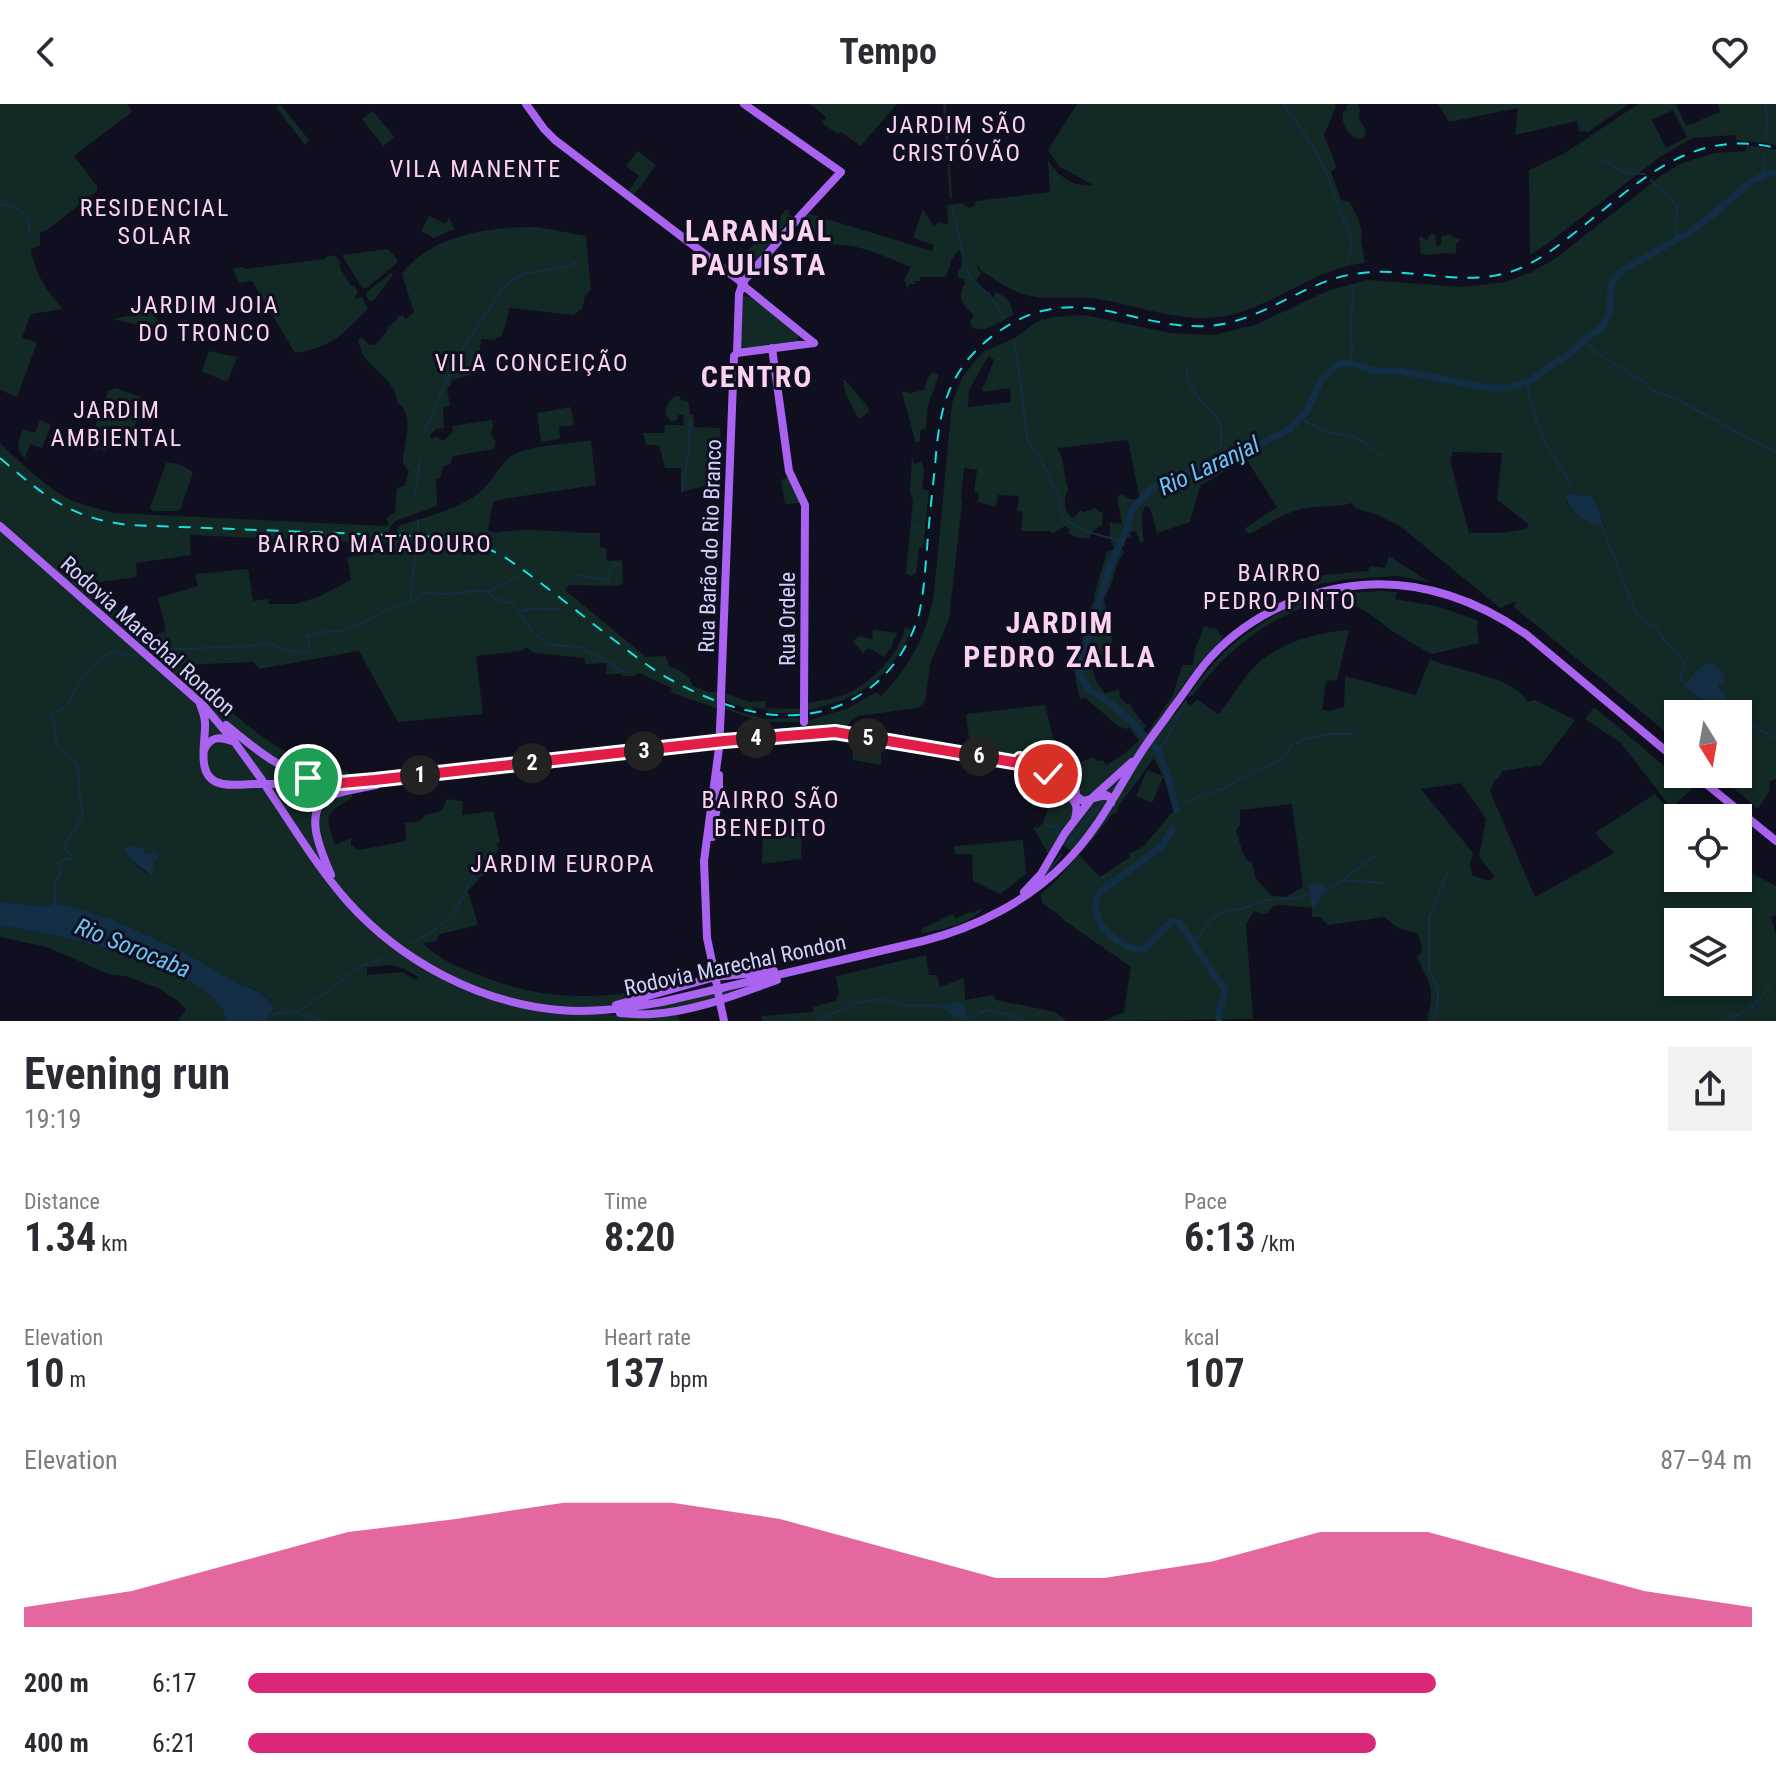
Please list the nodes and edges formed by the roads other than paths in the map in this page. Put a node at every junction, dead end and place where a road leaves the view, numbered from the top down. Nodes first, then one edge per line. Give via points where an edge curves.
1 (526, 104) edge
2 (744, 104) edge
3 (742, 282) junction
4 (751, 292) junction
5 (739, 294) junction
6 (772, 348) junction
7 (738, 352) junction
8 (0, 526) edge
9 (201, 703) junction
10 (804, 727) junction
11 (236, 744) junction
12 (719, 745) junction
13 (1664, 749) edge
14 (204, 751) junction
15 (1142, 751) junction
16 (1077, 769) dead end
17 (408, 777) junction
18 (1051, 778) junction
19 (356, 782) junction
20 (264, 784) junction
21 (1711, 788) edge
22 (1076, 796) junction
23 (1092, 798) junction
24 (1111, 803) junction
25 (1075, 819) junction
26 (1062, 838) junction
27 (1776, 841) edge
28 (1079, 846) junction
29 (338, 890) junction
30 (1004, 907) junction
31 (811, 967) junction
32 (715, 979) junction
33 (719, 999) junction
34 (583, 1011) junction
35 (724, 1021) edge

1 - 3 main road via 555,140
2 - 3 main road via 841,172
3 - 4 main road
3 - 5 main road, Rua Barão do Rio Branco
4 - 5 main road
4 - 6 main road via 814,343
5 - 7 main road, Rua Barão do Rio Branco
6 - 7 main road
6 - 10 main road, Rua Ordele, bridge via 790,474 805,505
7 - 12 main road, Rua Barão do Rio Branco, bridge
8 - 9 main road, Rodovia Marechal Rondon
9 - 11 main road, Rodovia Marechal Rondon
9 - 14 main road
9 - 19 main road via 282,767 319,780
10 - 12 main road
10 - 18 main road via 1019,761
11 - 14 main road via 218,737
11 - 20 main road, Rodovia Marechal Rondon
12 - 17 main road
12 - 32 main road, Rua Barão do Rio Branco via 706,877 707,938
13 - 15 main road, Rodovia Marechal Rondon via 1503,619 1444,593 1383,584 1321,592 1249,625 1205,664
14 - 20 main road via 204,768 215,781
15 - 23 main road, Rodovia Marechal Rondon
15 - 24 main road, Rodovia Marechal Rondon
16 - 22 main road
17 - 19 main road
17 - 29 main road via 337,794 319,807 316,830
18 - 22 main road
18 - 25 main road via 1074,801
19 - 20 main road
20 - 29 main road, Rodovia Marechal Rondon
21 - 27 main road
22 - 23 main road via 1083,801
23 - 24 main road via 1107,795
23 - 25 main road, Rodovia Marechal Rondon
24 - 28 main road, Rodovia Marechal Rondon
25 - 26 main road, Rodovia Marechal Rondon
26 - 28 main road via 1065,849
26 - 30 main road, Rodovia Marechal Rondon via 1041,874
28 - 30 main road, Rodovia Marechal Rondon via 1045,881
29 - 34 main road, Rodovia Marechal Rondon via 392,942 456,981 523,1005
30 - 31 main road, Rodovia Marechal Rondon via 940,937
31 - 32 main road
31 - 33 main road
31 - 34 main road, Rodovia Marechal Rondon via 662,1002
32 - 33 main road, Rua Barão do Rio Branco, bridge
32 - 34 main road
33 - 34 main road via 653,1014
33 - 35 main road, Rua Barão do Rio Branco

